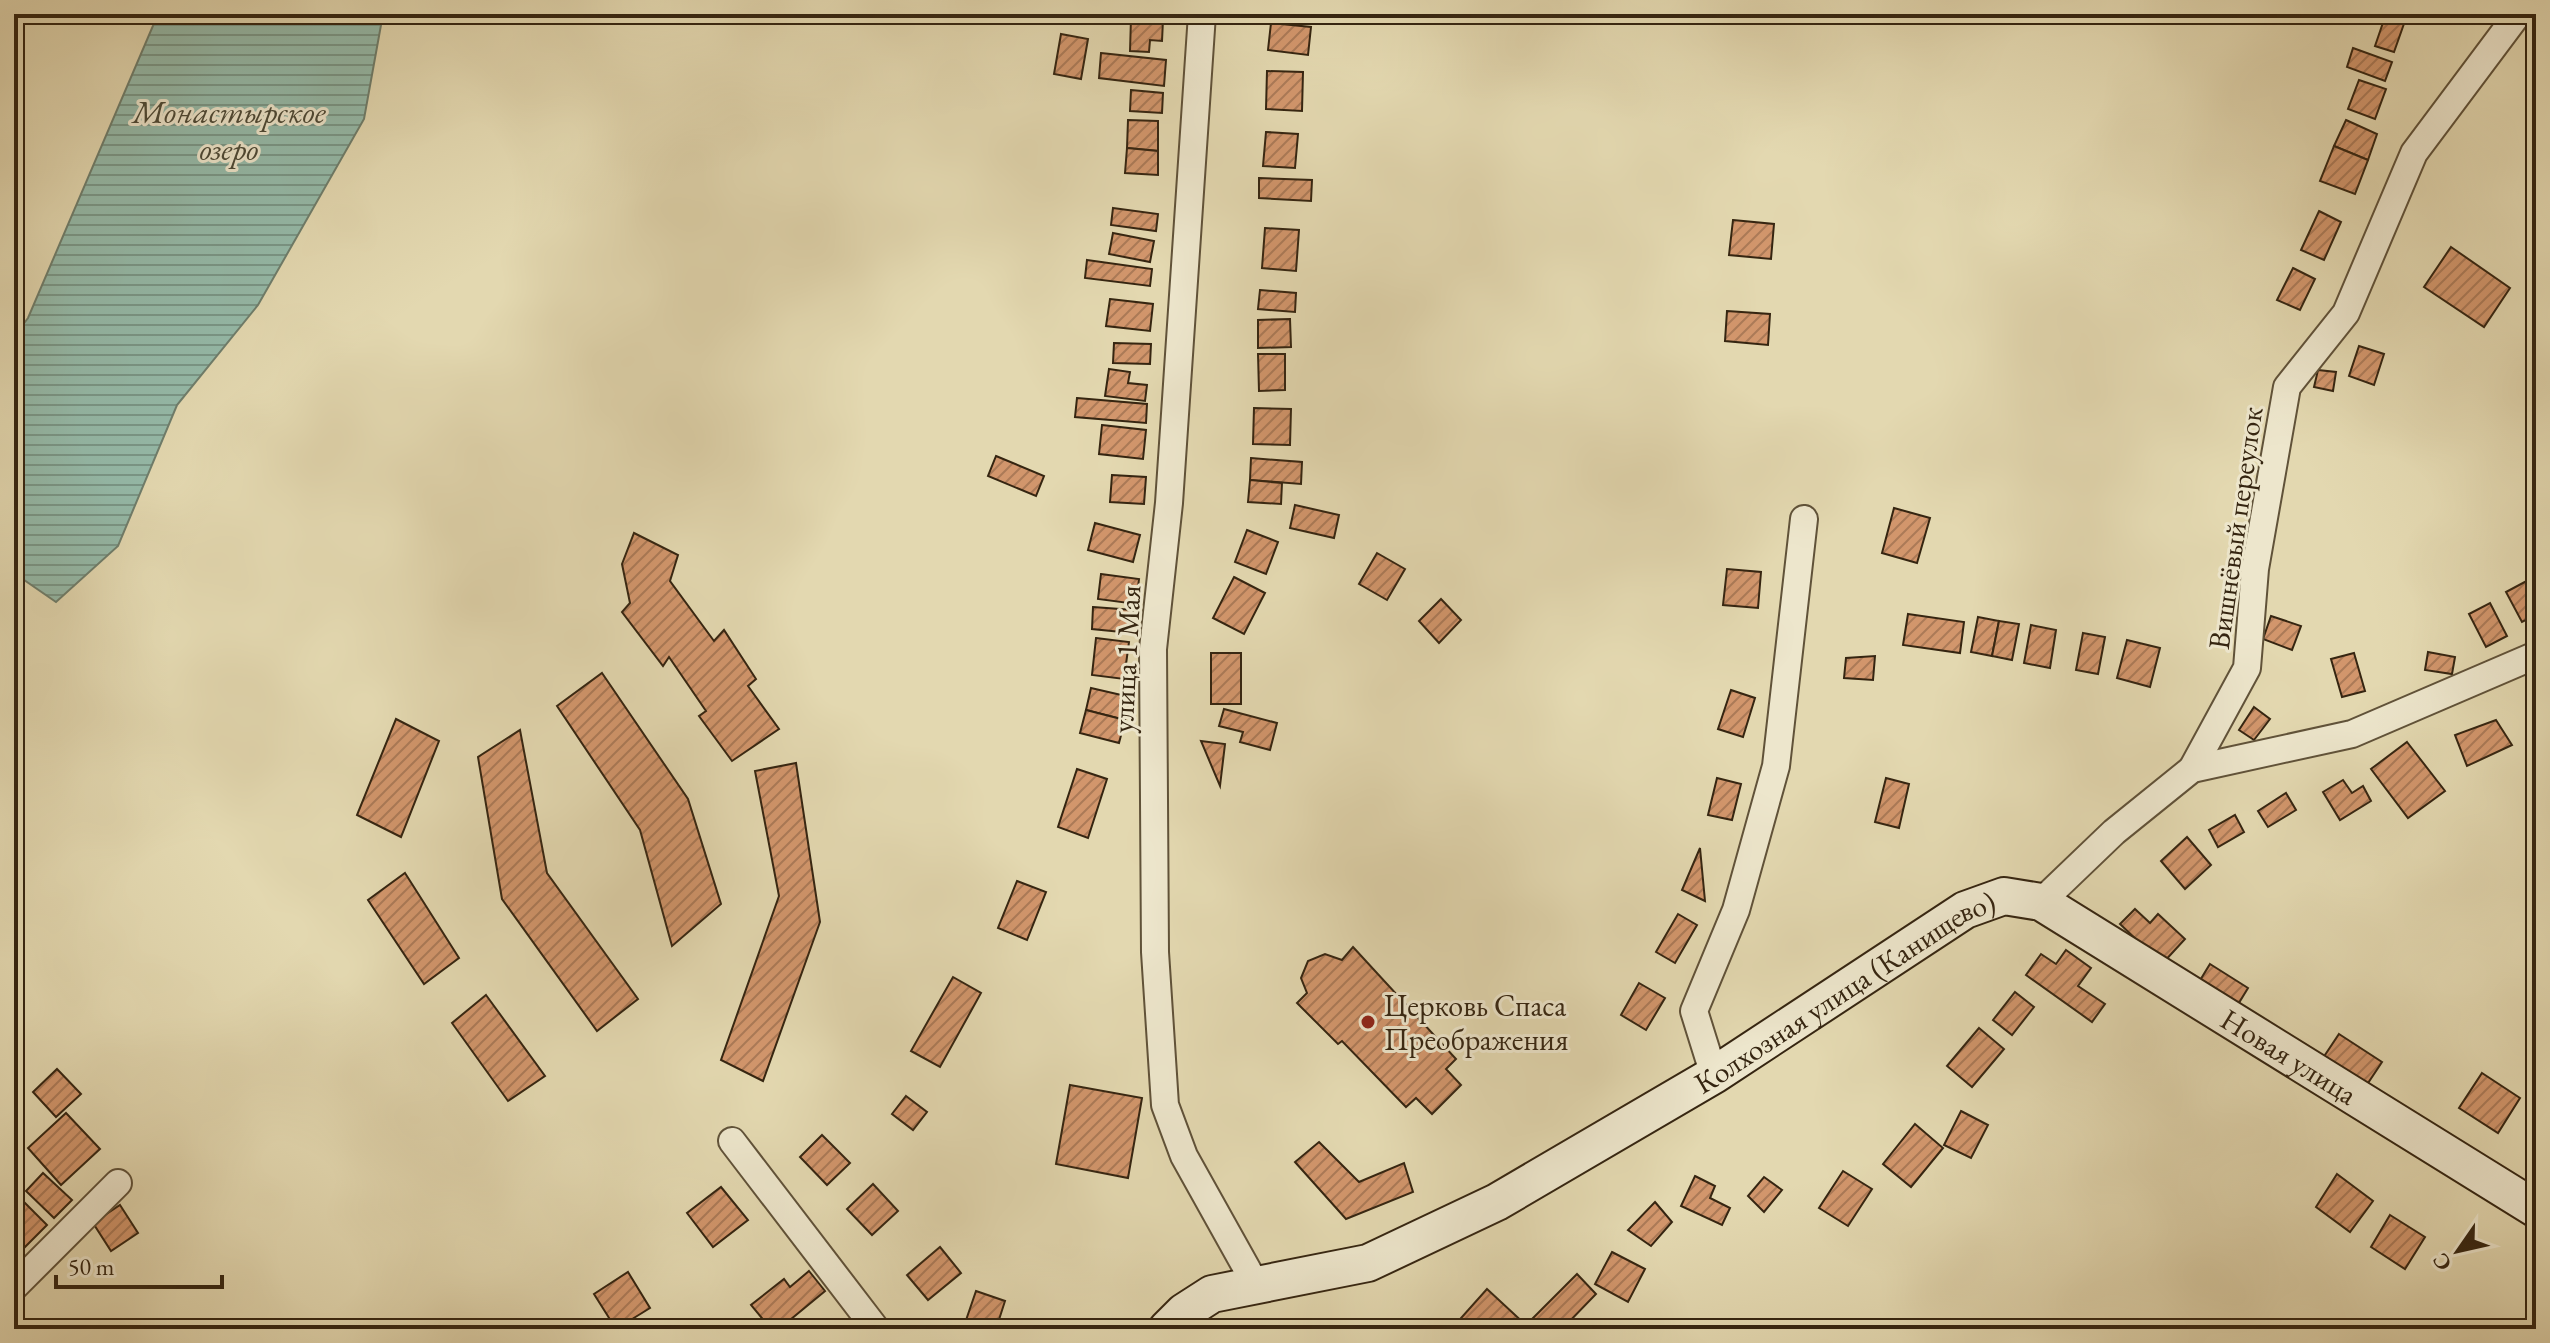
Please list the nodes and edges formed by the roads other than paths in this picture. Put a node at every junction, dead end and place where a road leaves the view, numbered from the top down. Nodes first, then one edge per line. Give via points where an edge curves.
1 (1202, 14) edge
2 (2518, 14) edge
3 (1804, 519) dead end
4 (2536, 655) edge
5 (2192, 769) junction
6 (2041, 902) junction
7 (1714, 1075) junction
8 (732, 1141) dead end
9 (118, 1183) dead end
10 (2536, 1209) edge
11 (1256, 1285) junction
12 (14, 1287) edge
13 (876, 1329) edge
14 (1167, 1329) edge

1 - 11 street, улица 1 Мая via 1169,503 1153,649 1155,952 1165,1105 1184,1156
2 - 5 street, Вишнёвый переулок via 2414,153 2346,313 2287,387 2255,569 2247,668
3 - 7 street via 1776,766 1736,910 1694,1011
4 - 5 street, Колхозная улица (Канищево) via 2352,734
5 - 6 street, Колхозная улица (Канищево) via 2114,832
6 - 7 street, Колхозная улица (Канищево) via 2004,896 1965,910
6 - 10 street, Новая улица
7 - 11 street, Колхозная улица (Канищево) via 1497,1202 1368,1263
8 - 13 street
9 - 12 street
11 - 14 street, Колхозная улица (Канищево) via 1212,1294

